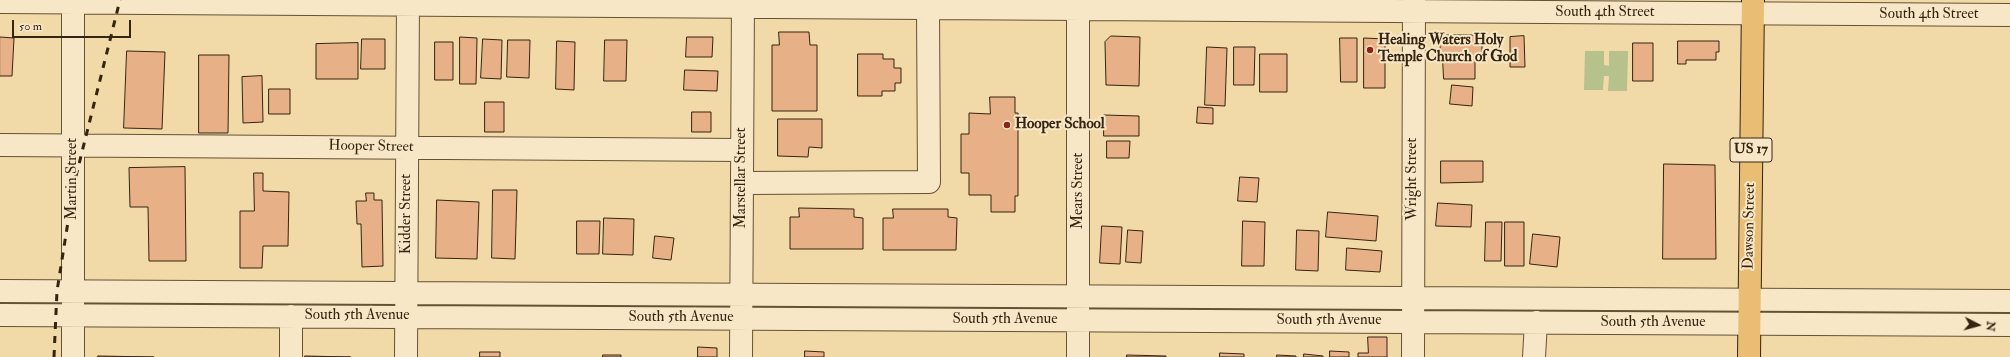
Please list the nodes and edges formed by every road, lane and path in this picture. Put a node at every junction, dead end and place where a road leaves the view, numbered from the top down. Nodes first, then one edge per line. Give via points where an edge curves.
1 (73, 1) edge
2 (0, 2) edge
3 (408, 2) edge
4 (743, 4) edge
5 (1078, 4) edge
6 (1414, 6) edge
7 (1753, 7) edge
8 (928, 8) junction
9 (2010, 15) edge
10 (74, 144) junction
11 (0, 145) edge
12 (407, 148) junction
13 (742, 150) junction
14 (742, 183) junction
15 (0, 291) edge
16 (73, 291) junction
17 (406, 293) junction
18 (741, 294) junction
19 (1079, 296) junction
20 (1413, 298) junction
21 (1749, 300) junction
22 (2010, 301) edge
23 (0, 315) edge
24 (73, 315) junction
25 (290, 316) junction
26 (406, 316) junction
27 (741, 318) junction
28 (1078, 320) junction
29 (1414, 322) junction
30 (1536, 322) junction
31 (1749, 324) junction
32 (2010, 325) edge
33 (72, 357) edge
34 (291, 357) edge
35 (406, 357) edge
36 (741, 357) edge
37 (1078, 357) edge
38 (1413, 357) edge
39 (1534, 357) edge
40 (1749, 357) edge

1 - 2 street, South 4th Street
1 - 3 street, South 4th Street
1 - 10 street, Martin Street
3 - 4 street, South 4th Street
3 - 12 street, Kidder Street
4 - 8 street, South 4th Street
4 - 13 street, Marstellar Street
5 - 6 street, South 4th Street
5 - 8 street, South 4th Street
5 - 19 street, Mears Street
6 - 7 street, South 4th Street
6 - 20 street, Wright Street
7 - 9 street, South 4th Street
7 - 21 main road, Dawson Street / US 17
8 - 14 street via 929,182
10 - 11 street, Hooper Street
10 - 12 street, Hooper Street
10 - 16 street, Martin Street
12 - 13 street, Hooper Street
12 - 17 street, Kidder Street
13 - 14 street, Marstellar Street
14 - 18 street, Marstellar Street
15 - 16 street, South 5th Avenue
16 - 17 street, South 5th Avenue
16 - 24 street, Martin Street
17 - 18 street, South 5th Avenue
17 - 26 street, Kidder Street
18 - 19 street, South 5th Avenue
18 - 27 street, Marstellar Street
19 - 20 street, South 5th Avenue
19 - 28 street, Mears Street
20 - 21 street, South 5th Avenue
20 - 29 street, Wright Street
21 - 22 street, South 5th Avenue
21 - 31 main road, Dawson Street / US 17
23 - 24 street, South 5th Avenue
24 - 25 street, South 5th Avenue
24 - 33 street, Martin Street
25 - 26 street, South 5th Avenue
25 - 34 street
26 - 27 street, South 5th Avenue
26 - 35 street, Kidder Street
27 - 28 street, South 5th Avenue
27 - 36 street, Marstellar Street
28 - 29 street, South 5th Avenue
28 - 37 street, Mears Street
29 - 30 street, South 5th Avenue
29 - 38 street, Wright Street
30 - 31 street, South 5th Avenue
30 - 39 street
31 - 32 street, South 5th Avenue
31 - 40 main road, Dawson Street / US 17

